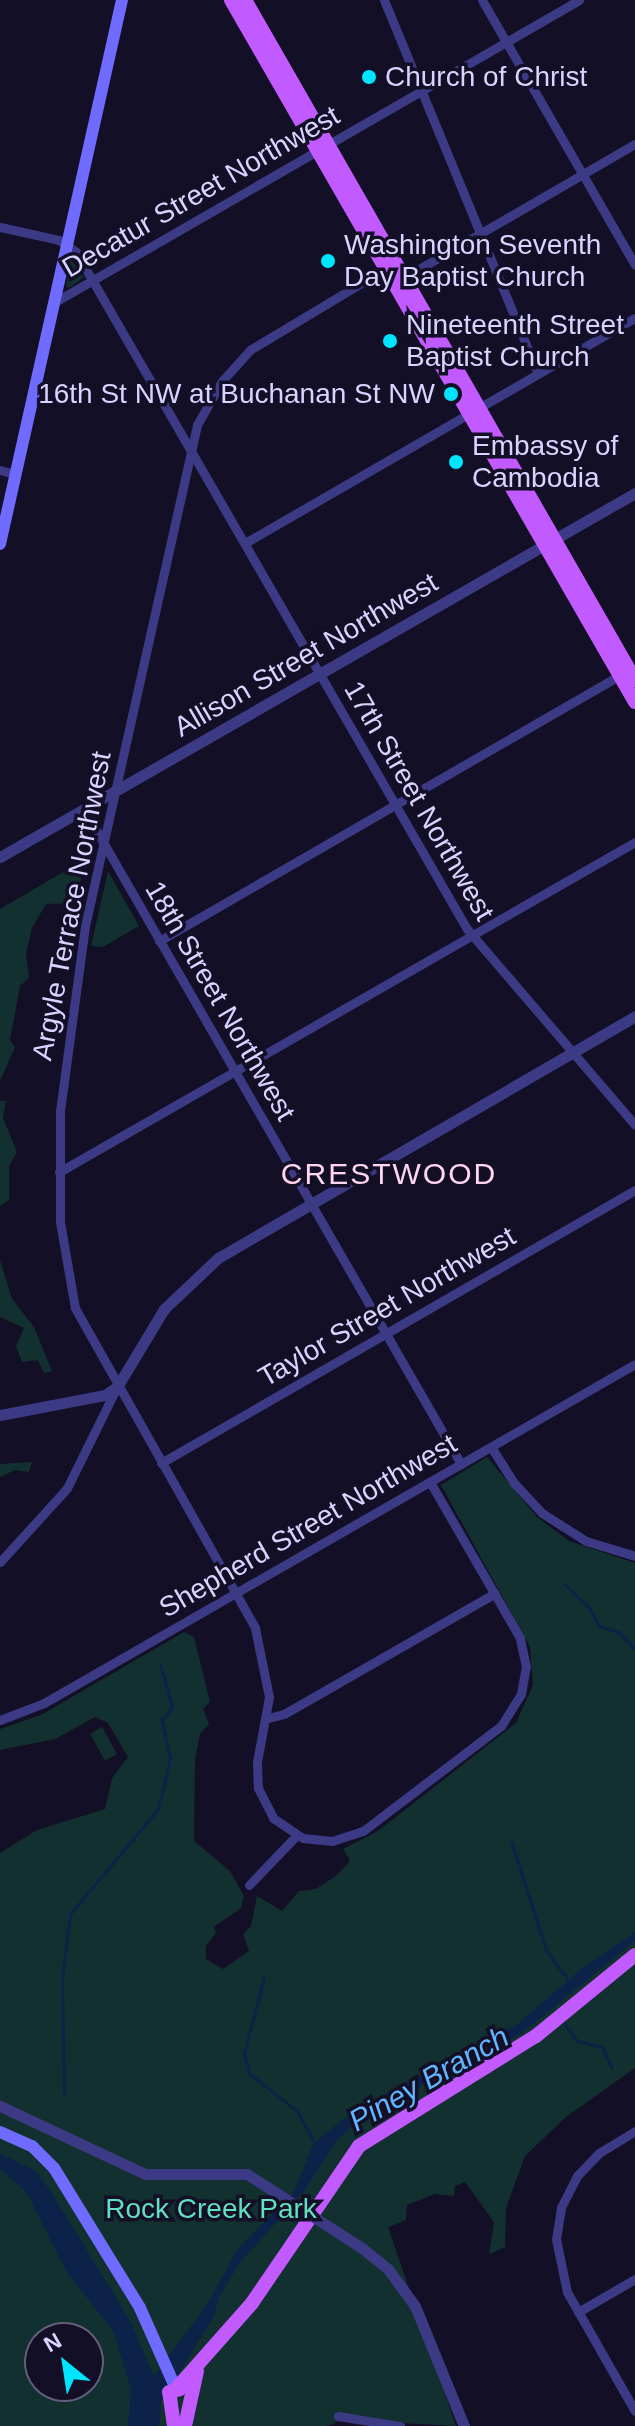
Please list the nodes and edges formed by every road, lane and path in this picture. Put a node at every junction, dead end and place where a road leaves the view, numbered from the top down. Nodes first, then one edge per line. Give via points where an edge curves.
1 (122, 0) edge
2 (231, 0) edge
3 (245, 0) edge
4 (384, 0) edge
5 (482, 0) edge
6 (579, 0) edge
7 (507, 42) junction
8 (423, 90) junction
9 (635, 144) edge
10 (323, 147) junction
11 (582, 174) junction
12 (0, 227) edge
13 (479, 233) junction
14 (67, 244) junction
15 (635, 265) edge
16 (391, 266) junction
17 (93, 280) junction
18 (399, 281) junction
19 (53, 303) junction
20 (635, 318) edge
21 (538, 374) junction
22 (475, 410) junction
23 (191, 450) junction
24 (0, 470) edge
25 (15, 474) junction
26 (635, 493) edge
27 (550, 542) junction
28 (245, 543) junction
29 (0, 544) edge
30 (630, 673) edge
31 (320, 674) junction
32 (635, 702) edge
33 (115, 791) junction
34 (395, 805) junction
35 (84, 809) junction
36 (635, 842) edge
37 (103, 843) junction
38 (0, 857) edge
39 (471, 936) junction
40 (159, 941) junction
41 (635, 1016) edge
42 (572, 1052) junction
43 (235, 1072) junction
44 (635, 1125) edge
45 (59, 1172) junction
46 (635, 1190) edge
47 (310, 1203) junction
48 (385, 1334) junction
49 (635, 1364) edge
50 (117, 1387) junction
51 (0, 1415) edge
52 (491, 1447) junction
53 (161, 1463) junction
54 (461, 1464) junction
55 (430, 1482) junction
56 (635, 1556) edge
57 (0, 1562) edge
58 (236, 1593) junction
59 (495, 1593) junction
60 (268, 1718) junction
61 (0, 1720) edge
62 (297, 1835) junction
63 (249, 1885) dead end
64 (635, 1955) edge
65 (0, 2106) edge
66 (635, 2131) edge
67 (0, 2132) edge
68 (635, 2279) edge
69 (578, 2312) junction
70 (196, 2376) junction
71 (172, 2389) junction
72 (635, 2411) edge
73 (338, 2416) dead end
74 (174, 2426) edge
75 (182, 2426) edge
76 (400, 2426) edge
77 (464, 2426) edge

1 - 14 main road
2 - 10 main road
3 - 10 main road
4 - 8 street
5 - 7 street
6 - 7 street, Decatur Street Northwest
7 - 8 street, Decatur Street Northwest
7 - 11 street
8 - 10 street, Decatur Street Northwest
8 - 13 street
9 - 11 street
10 - 16 main road
10 - 17 street, Decatur Street Northwest
11 - 13 street
11 - 15 street
12 - 14 street
13 - 18 street
13 - 21 street
14 - 17 street, 17th Street Northwest
14 - 19 main road
16 - 18 main road
16 - 23 street, Argyle Terrace Northwest via 273,333 239,360 208,403
17 - 19 street, Decatur Street Northwest
17 - 23 street, 17th Street Northwest
18 - 22 main road
19 - 25 main road
20 - 21 street
21 - 22 street
22 - 27 main road
22 - 28 street
23 - 28 street, 17th Street Northwest
23 - 33 street, Argyle Terrace Northwest
24 - 25 street
25 - 29 main road
26 - 27 street, Allison Street Northwest
27 - 30 main road
27 - 31 street, Allison Street Northwest
28 - 31 street, 17th Street Northwest
30 - 32 main road
30 - 34 street
31 - 33 street, Allison Street Northwest
31 - 34 street, 17th Street Northwest
33 - 35 street, Allison Street Northwest
33 - 37 street, Argyle Terrace Northwest
34 - 39 street, 17th Street Northwest
34 - 40 street
35 - 37 street, 18th Street Northwest
35 - 38 street, Allison Street Northwest
36 - 39 street
37 - 40 street, 18th Street Northwest
37 - 45 street, Argyle Terrace Northwest via 65,1046
39 - 42 street, 17th Street Northwest
39 - 43 street
40 - 43 street, 18th Street Northwest
41 - 42 street
42 - 44 street, 17th Street Northwest
42 - 47 street
43 - 45 street
43 - 47 street, 18th Street Northwest
45 - 50 street, Argyle Terrace Northwest via 70,1292
46 - 48 street, Taylor Street Northwest
47 - 48 street, 18th Street Northwest
47 - 50 street via 225,1253 191,1280 153,1324
48 - 53 street, Taylor Street Northwest
48 - 54 street, 18th Street Northwest
49 - 52 street, Shepherd Street Northwest
50 - 51 street via 71,1405
50 - 53 street, Argyle Terrace Northwest
50 - 57 street via 71,1481 40,1524
52 - 54 street, Shepherd Street Northwest
52 - 56 street via 518,1487 553,1521 604,1549
53 - 58 street, Argyle Terrace Northwest
54 - 55 street, Shepherd Street Northwest
55 - 58 street, Shepherd Street Northwest
55 - 59 street
58 - 60 street, Argyle Terrace Northwest via 263,1653
58 - 61 street, Shepherd Street Northwest via 44,1703
59 - 60 street via 284,1714
59 - 62 street via 523,1646 524,1684 504,1723 370,1826 338,1840
60 - 62 street, Argyle Terrace Northwest via 256,1765 258,1788 269,1813
62 - 63 street
64 - 70 main road via 536,2036 359,2146
65 - 77 street, bridge via 145,2174 247,2174 362,2248 397,2278 418,2311
66 - 69 street via 591,2160 561,2208 557,2258
67 - 71 main road via 32,2146 54,2168 136,2302
68 - 69 street
69 - 72 street
70 - 71 main road
70 - 75 main road
71 - 74 main road
71 - 75 main road
73 - 76 street

